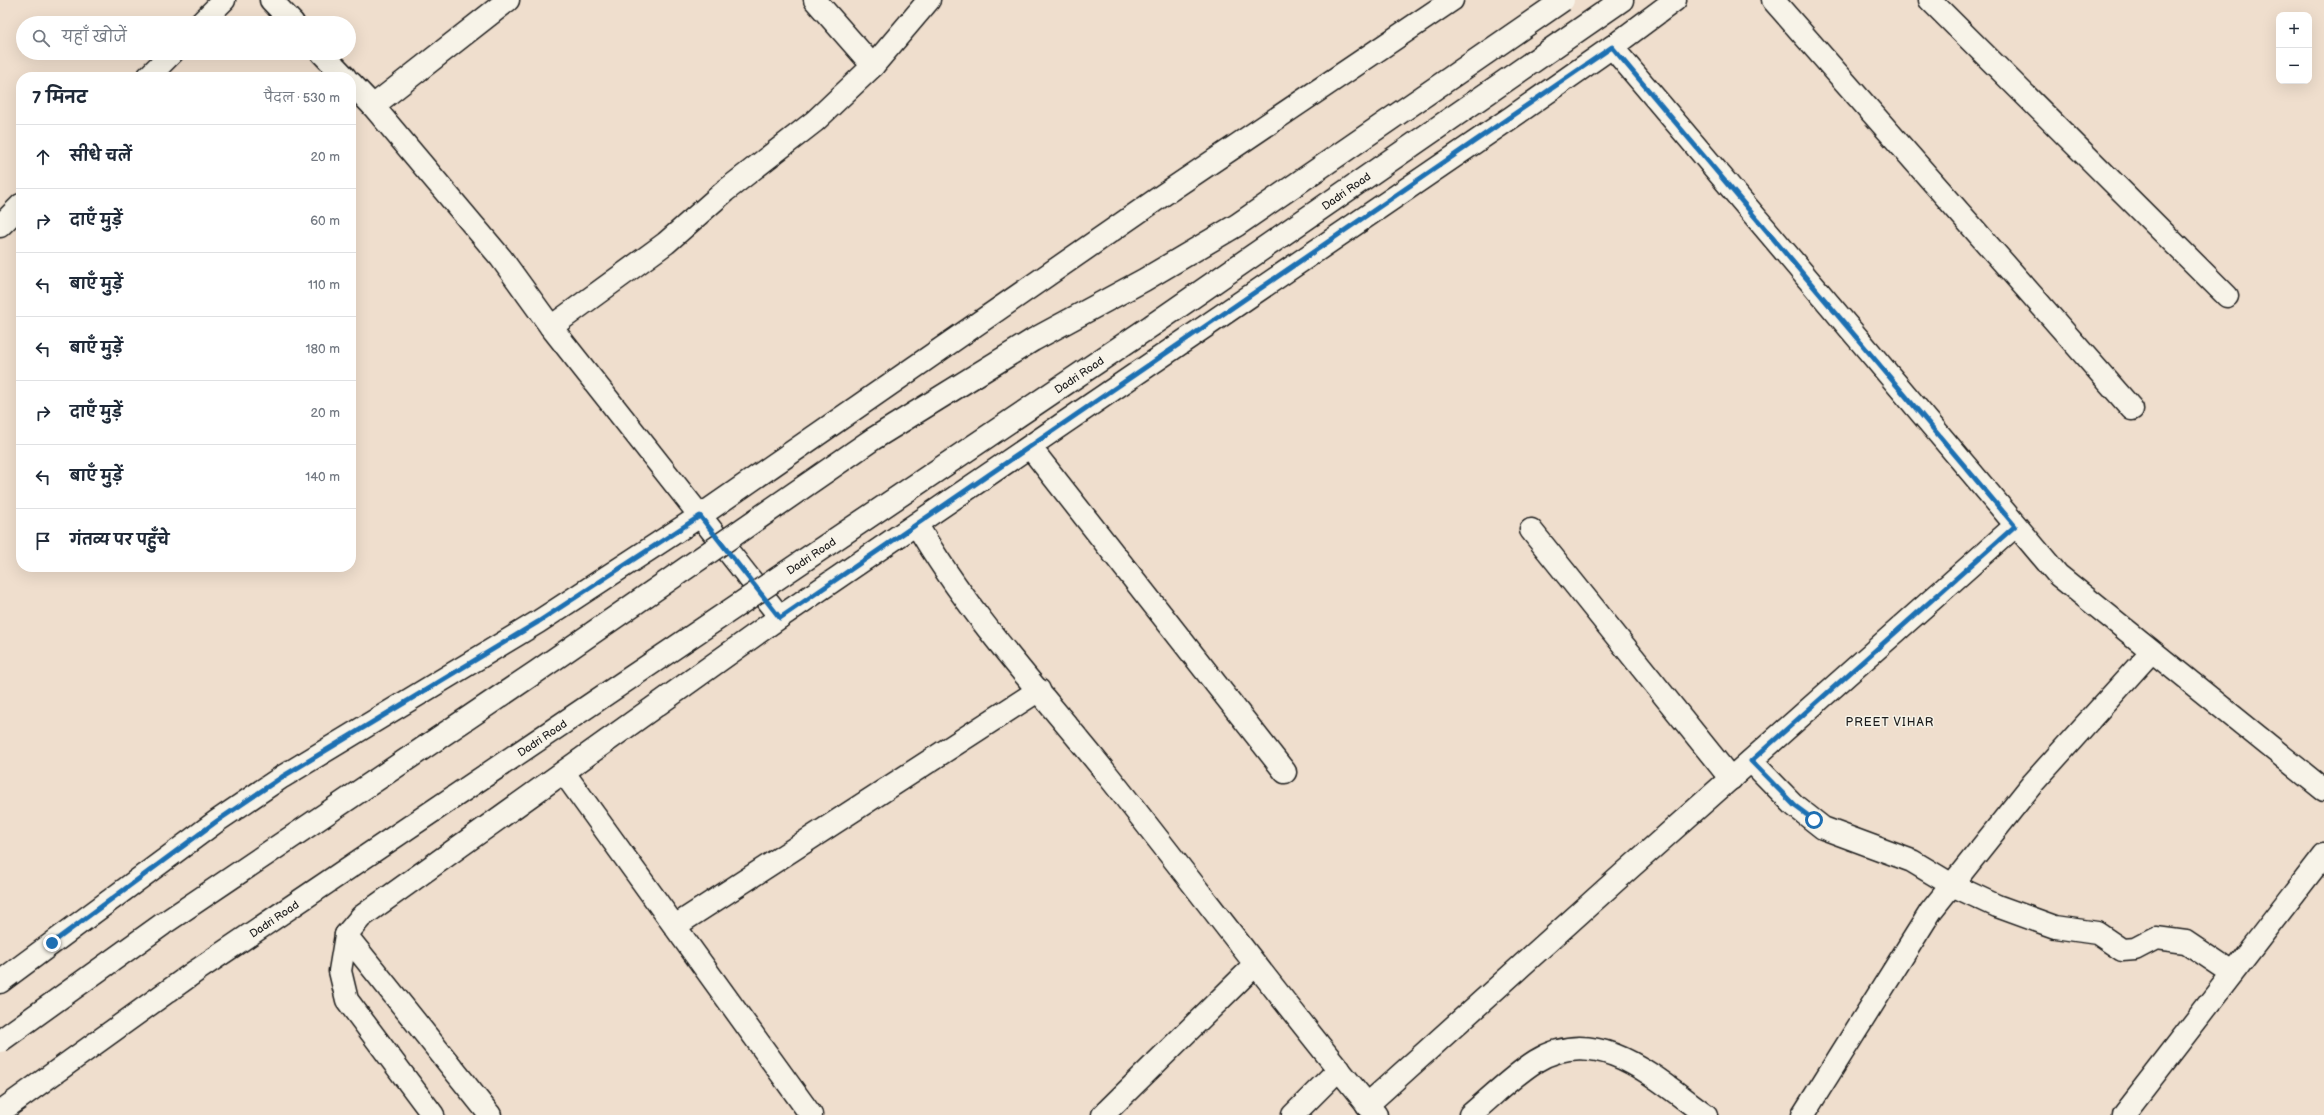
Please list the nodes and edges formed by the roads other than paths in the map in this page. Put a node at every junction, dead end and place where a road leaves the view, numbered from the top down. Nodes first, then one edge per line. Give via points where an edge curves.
1 (224, 0) edge
2 (271, 0) edge
3 (508, 0) edge
4 (815, 0) edge
5 (929, 0) edge
6 (1452, 0) edge
7 (1563, 0) edge
8 (1622, 0) edge
9 (1675, 0) edge
10 (1773, 0) edge
11 (1930, 0) edge
12 (208, 16) edge
13 (286, 16) edge
14 (1612, 47) junction
15 (165, 60) edge
16 (329, 60) edge
17 (873, 66) junction
18 (153, 72) edge
19 (340, 72) edge
20 (356, 88) edge
21 (373, 106) junction
22 (16, 210) edge
23 (0, 226) edge
24 (2227, 296) dead end
25 (551, 327) junction
26 (2132, 409) dead end
27 (1030, 448) junction
28 (700, 516) junction
29 (918, 525) junction
30 (2015, 526) junction
31 (1531, 530) dead end
32 (780, 618) junction
33 (2152, 652) junction
34 (1039, 690) junction
35 (1751, 761) junction
36 (1285, 772) dead end
37 (564, 773) junction
38 (1731, 779) junction
39 (2324, 790) edge
40 (2324, 855) edge
41 (1952, 885) junction
42 (675, 926) junction
43 (346, 935) junction
44 (1255, 965) junction
45 (2232, 973) junction
46 (0, 982) edge
47 (0, 1041) edge
48 (1339, 1070) junction
49 (1371, 1110) edge
50 (0, 1112) edge
51 (433, 1115) edge
52 (490, 1115) edge
53 (811, 1115) edge
54 (1103, 1115) edge
55 (1293, 1115) edge
56 (1470, 1115) edge
57 (1706, 1115) edge
58 (1802, 1115) edge
59 (2123, 1115) edge

1 - 12 street
2 - 13 street
3 - 21 street
4 - 17 street
5 - 17 street
6 - 28 street via 1163,195
7 - 47 street, bridge via 1237,224 1144,280 1033,340 873,439 536,672 163,924
8 - 50 street, Dadri Road, bridge via 1154,324 196,971
9 - 14 street
10 - 26 street
11 - 24 street
14 - 27 street
14 - 30 street
15 - 18 street
16 - 19 street
17 - 25 street via 815,121 725,191 666,243
20 - 21 street
21 - 25 street via 501,258
22 - 23 street
25 - 28 street
27 - 29 street
27 - 36 street
28 - 32 street
28 - 46 street via 538,622 282,777 217,821
29 - 32 street
29 - 34 street via 938,561 970,606
30 - 33 street via 2058,575
30 - 35 street
31 - 38 street
32 - 37 street
33 - 39 street
33 - 41 street via 2033,783
34 - 42 street
34 - 44 street
35 - 38 street
35 - 41 street via 1795,806 1823,828 1912,860
37 - 42 street
37 - 43 street via 361,917
38 - 49 street
40 - 45 street
41 - 45 street via 1997,906 2055,927 2097,933 2122,950 2135,950 2156,938 2186,942
41 - 58 street via 1932,911
42 - 53 street
43 - 51 street via 340,971 347,1000
43 - 52 street
44 - 48 street
44 - 54 street
45 - 59 street
48 - 49 street
48 - 55 street
56 - 57 street via 1536,1061 1554,1052 1590,1047 1612,1053 1639,1068

